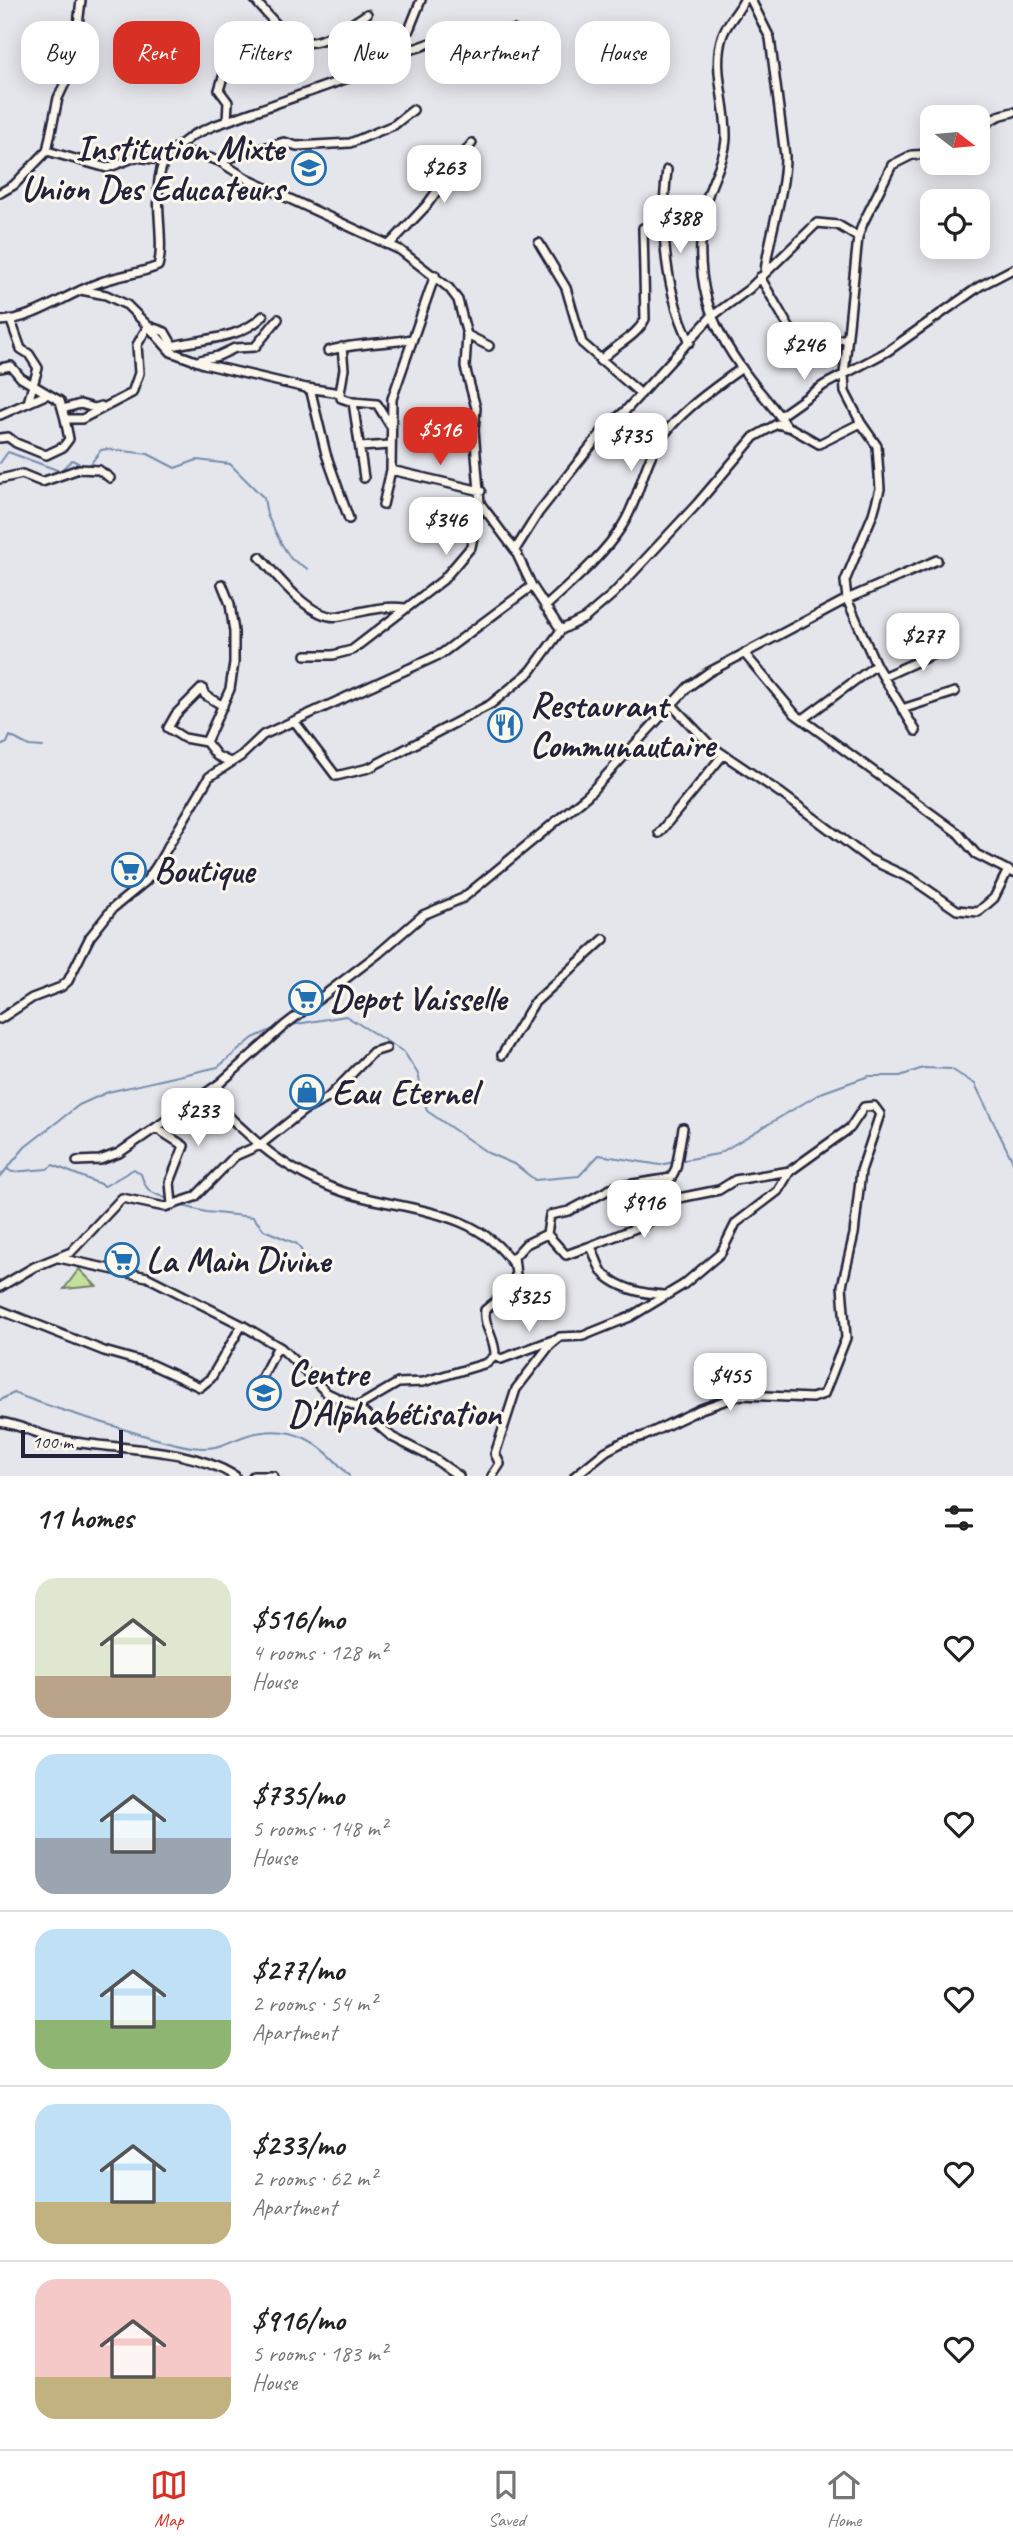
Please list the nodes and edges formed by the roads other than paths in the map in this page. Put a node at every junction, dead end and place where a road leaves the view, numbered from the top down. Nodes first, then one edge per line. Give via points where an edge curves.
1 (81, 0) edge
2 (255, 0) edge
3 (421, 0) edge
4 (744, 0) edge
5 (751, 0) edge
6 (367, 14) dead end
7 (411, 27) edge
8 (221, 84) edge
9 (331, 84) edge
10 (413, 110) dead end
11 (1013, 112) edge
12 (227, 121) junction
13 (990, 121) edge
14 (472, 143) dead end
15 (47, 151) junction
16 (169, 154) junction
17 (920, 155) edge
18 (219, 160) junction
19 (667, 170) dead end
20 (0, 193) edge
21 (643, 228) dead end
22 (858, 237) junction
23 (539, 243) dead end
24 (390, 244) junction
25 (1011, 273) edge
26 (435, 275) junction
27 (762, 275) junction
28 (81, 290) junction
29 (262, 316) dead end
30 (711, 317) junction
31 (278, 320) dead end
32 (0, 321) edge
33 (11, 321) junction
34 (148, 326) junction
35 (467, 335) junction
36 (846, 338) junction
37 (412, 339) junction
38 (690, 342) junction
39 (342, 346) junction
40 (489, 346) dead end
41 (328, 351) dead end
42 (198, 360) junction
43 (600, 361) junction
44 (0, 368) edge
45 (742, 368) junction
46 (844, 374) junction
47 (34, 388) junction
48 (306, 388) junction
49 (340, 393) junction
50 (48, 394) junction
51 (641, 394) junction
52 (28, 400) junction
53 (353, 402) junction
54 (106, 406) junction
55 (63, 409) junction
56 (0, 415) edge
57 (780, 416) junction
58 (65, 419) junction
59 (861, 423) junction
60 (390, 425) junction
61 (786, 425) junction
62 (0, 438) edge
63 (390, 445) junction
64 (360, 447) junction
65 (391, 470) junction
66 (110, 478) dead end
67 (364, 478) dead end
68 (0, 479) edge
69 (481, 491) junction
70 (480, 503) junction
71 (383, 505) dead end
72 (349, 519) dead end
73 (515, 550) junction
74 (260, 557) dead end
75 (937, 561) dead end
76 (222, 584) dead end
77 (532, 586) junction
78 (847, 599) junction
79 (545, 607) junction
80 (405, 608) junction
81 (561, 631) junction
82 (949, 647) dead end
83 (744, 653) junction
84 (306, 655) dead end
85 (876, 665) junction
86 (885, 676) junction
87 (955, 692) dead end
88 (671, 704) junction
89 (223, 705) junction
90 (902, 709) junction
91 (803, 719) junction
92 (295, 722) junction
93 (916, 731) dead end
94 (206, 742) junction
95 (723, 755) junction
96 (230, 762) junction
97 (659, 833) dead end
98 (1010, 871) edge
99 (604, 939) dead end
100 (0, 1019) edge
101 (386, 1048) dead end
102 (502, 1055) dead end
103 (219, 1084) junction
104 (156, 1128) junction
105 (683, 1128) dead end
106 (260, 1145) junction
107 (77, 1161) dead end
108 (790, 1171) junction
109 (660, 1182) junction
110 (679, 1198) junction
111 (171, 1200) junction
112 (547, 1234) junction
113 (588, 1247) junction
114 (58, 1258) junction
115 (514, 1264) junction
116 (0, 1287) edge
117 (668, 1296) junction
118 (0, 1310) edge
119 (242, 1325) junction
120 (560, 1337) junction
121 (278, 1346) junction
122 (495, 1356) junction
123 (256, 1391) dead end
124 (357, 1407) junction
125 (0, 1422) edge
126 (234, 1476) edge
127 (253, 1476) edge
128 (273, 1476) edge
129 (459, 1476) edge
130 (492, 1476) edge
131 (575, 1476) edge

1 - 15 street via 73,66 58,98
2 - 6 street via 283,34 299,41 315,43 334,36
3 - 7 street
4 - 30 street via 720,45 726,139 704,212 702,240 705,300
5 - 27 street via 770,38 785,156
8 - 12 street via 219,90 228,102
9 - 12 street
10 - 18 street via 394,125 350,144 297,146 284,142
11 - 13 street
12 - 16 street via 192,135
14 - 24 street via 426,206
15 - 16 street via 107,168 136,157 161,160
15 - 20 street
16 - 18 street via 194,153
16 - 28 street via 160,187 158,266
17 - 22 street via 892,165
18 - 24 street via 243,177
19 - 38 street via 662,229 674,298
21 - 43 street via 645,319 640,330
22 - 27 street via 838,225 817,223
22 - 36 street
23 - 43 street via 566,288 577,336
24 - 26 street
25 - 46 street via 953,303 888,351
26 - 35 street via 458,300
26 - 37 street
27 - 30 street
27 - 36 street via 805,355
28 - 33 street
28 - 34 street via 127,305
29 - 34 street via 252,327 210,342 173,346 165,332
30 - 38 street
30 - 45 street
31 - 42 street via 255,347
32 - 33 street
33 - 47 street via 20,349 38,368
34 - 42 street via 169,351
34 - 54 street via 137,345 139,373 132,393
35 - 40 street
35 - 69 street via 465,367 476,408
36 - 46 street
37 - 39 street
37 - 60 street via 392,399
38 - 51 street
39 - 41 street
39 - 49 street
42 - 48 street
43 - 51 street
44 - 47 street via 11,366
45 - 57 street
45 - 79 street via 665,435 652,453 621,528
46 - 57 street
46 - 59 street via 845,392
47 - 50 street
47 - 52 street
48 - 49 street
48 - 72 street via 312,393 326,454
49 - 53 street via 341,398
50 - 52 street
50 - 55 street via 58,399
51 - 73 street via 581,455
52 - 56 street
53 - 60 street via 377,404
53 - 64 street
54 - 55 street via 80,404
54 - 58 street via 82,419
55 - 58 street
57 - 61 street
58 - 62 street via 69,439 46,455 8,436
59 - 61 street via 819,444
59 - 78 street via 877,446 880,489 845,581
60 - 63 street
61 - 81 street via 778,424 754,437 613,594
63 - 64 street
63 - 65 street
64 - 67 street
65 - 69 street
65 - 71 street
66 - 68 street via 99,470 79,469 42,482 22,474
69 - 70 street
70 - 73 street
70 - 80 street via 471,547 464,557 443,580
73 - 77 street
74 - 80 street via 316,614 336,617 375,608
75 - 78 street
76 - 89 street via 230,604 234,650 230,689
77 - 79 street
77 - 92 street via 441,654
78 - 83 street
78 - 85 street
79 - 81 street
80 - 84 street via 352,650
81 - 92 street via 531,671 491,704 352,774 336,775
82 - 86 street
83 - 88 street via 699,680
83 - 91 street
85 - 86 street
85 - 91 street
86 - 90 street
87 - 90 street
88 - 95 street
88 - 103 street via 588,795 463,898 423,915
89 - 94 street
89 - 94 street via 205,695 202,688 168,728 184,738
90 - 93 street
91 - 98 street via 958,833 976,854
92 - 96 street via 262,735
94 - 96 street via 218,757
95 - 97 street
95 - 98 street via 869,859 912,879 957,910 978,912 994,898
96 - 100 street via 209,777 146,881 113,908 90,937 68,981
99 - 102 street via 534,1003
101 - 106 street via 373,1052 328,1098 303,1111
103 - 104 street
103 - 106 street via 223,1110
104 - 107 street via 119,1153
104 - 111 street via 184,1146 172,1177
105 - 109 street via 676,1168 671,1178
106 - 111 street via 235,1157 195,1197
106 - 115 street via 326,1185 459,1222 505,1250
108 - 110 street via 734,1180 719,1190
108 - 117 street via 778,1191 736,1223 721,1253
108 - 131 street via 850,1128 864,1107 878,1110 881,1121 861,1171 842,1286 846,1338 824,1394 819,1398 741,1395 623,1442
109 - 110 street
109 - 112 street via 614,1186 578,1207 550,1214
110 - 113 street via 646,1224
111 - 114 street via 156,1207 122,1198 78,1247
112 - 113 street via 566,1255
112 - 115 street via 526,1244 514,1257
113 - 117 street via 604,1275 643,1295
114 - 116 street via 34,1266
114 - 119 street via 146,1277
115 - 122 street via 516,1275 510,1289 485,1310 489,1334 496,1343
117 - 120 street via 583,1336
118 - 119 street via 200,1387 211,1378
119 - 121 street
120 - 122 street via 501,1359
120 - 130 street via 516,1390 495,1454 500,1464
121 - 123 street
121 - 124 street via 327,1393
122 - 124 street via 486,1363 423,1382 398,1383
124 - 129 street via 392,1437
125 - 126 street via 64,1440 170,1452 218,1465
127 - 128 street

